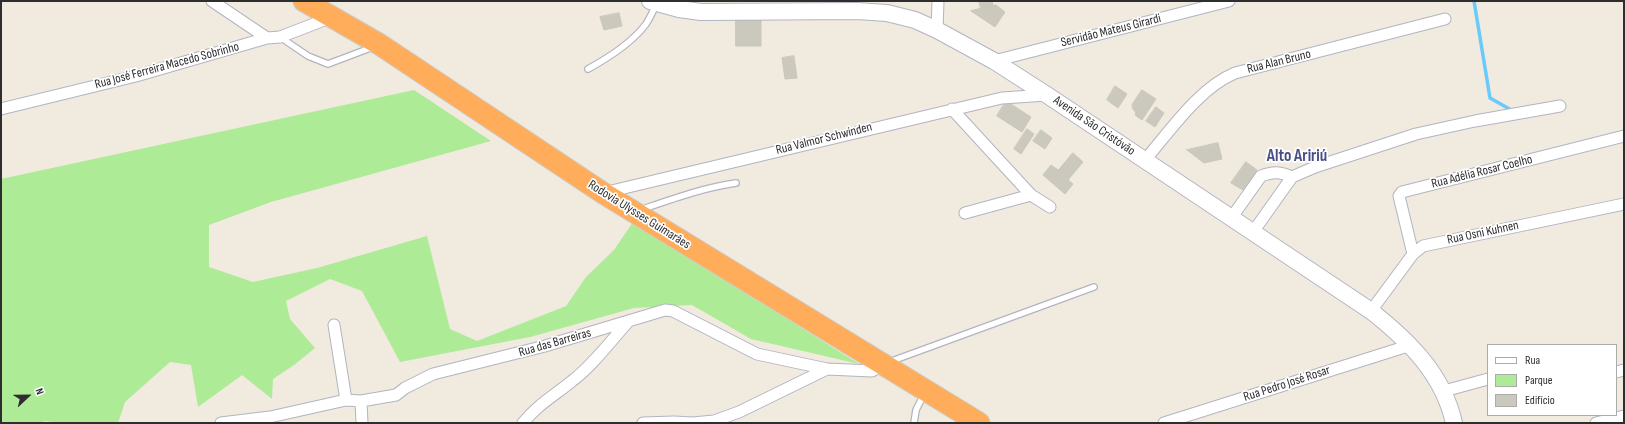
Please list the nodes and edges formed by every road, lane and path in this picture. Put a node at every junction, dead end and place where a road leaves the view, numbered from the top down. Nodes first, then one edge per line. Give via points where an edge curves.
1 (212, 1) edge
2 (304, 1) edge
3 (938, 1) edge
4 (1229, 1) edge
5 (653, 2) edge
6 (332, 17) junction
7 (1445, 19) dead end
8 (937, 30) junction
9 (280, 37) junction
10 (267, 38) junction
11 (378, 44) junction
12 (994, 62) junction
13 (588, 69) dead end
14 (1047, 95) junction
15 (1560, 106) dead end
16 (1, 109) edge
17 (952, 109) junction
18 (1624, 136) edge
19 (1145, 160) junction
20 (1292, 177) junction
21 (736, 183) dead end
22 (603, 193) junction
23 (1031, 195) junction
24 (1624, 204) edge
25 (1050, 207) dead end
26 (634, 212) junction
27 (965, 213) dead end
28 (1232, 217) junction
29 (1254, 232) junction
30 (1414, 254) junction
31 (1094, 287) dead end
32 (1371, 311) junction
33 (628, 322) junction
34 (334, 325) dead end
35 (1411, 345) junction
36 (883, 365) junction
37 (826, 369) junction
38 (1487, 380) edge
39 (926, 391) junction
40 (1444, 391) junction
41 (346, 400) junction
42 (361, 401) junction
43 (1624, 416) edge
44 (221, 423) edge
45 (362, 423) edge
46 (523, 423) edge
47 (643, 423) edge
48 (692, 423) edge
49 (914, 423) edge
50 (979, 423) edge
51 (1164, 423) edge
52 (1454, 423) edge
53 (1596, 423) edge

1 - 10 street
2 - 6 highway, Rodovia Ulysses Guimarães
3 - 8 street
4 - 12 street, Servidão Mateus Girardi
5 - 8 main road, Avenida São Cristóvão via 701,12 887,13 915,20
5 - 13 lane via 645,24 627,43
6 - 9 street, Rua José Ferreira Macedo Sobrinho
6 - 11 highway, Rodovia Ulysses Guimarães
7 - 19 street, Rua Alan Bruno via 1224,78 1203,93
8 - 12 main road, Avenida São Cristóvão
9 - 10 street, Rua José Ferreira Macedo Sobrinho
9 - 11 lane via 308,56 328,64
10 - 16 street, Rua José Ferreira Macedo Sobrinho via 136,76
11 - 22 highway, Rodovia Ulysses Guimarães
12 - 14 main road, Avenida São Cristóvão
14 - 17 street, Rua Valmor Schwinden via 1002,98
14 - 19 main road, Avenida São Cristóvão
15 - 20 street via 1416,134
17 - 22 street, Rua Valmor Schwinden
17 - 23 street
18 - 30 street, Rua Adélia Rosar Coelho via 1402,192 1399,196
19 - 28 main road, Avenida São Cristóvão
20 - 28 street via 1280,172 1261,176
20 - 29 street
21 - 26 lane via 684,194
22 - 26 highway, Rodovia Ulysses Guimarães
23 - 25 street
23 - 27 street
24 - 30 street, Rua Osni Kuhnen via 1429,244
26 - 36 highway, Rodovia Ulysses Guimarães
28 - 29 main road, Avenida São Cristóvão
29 - 32 main road, Avenida São Cristóvão
30 - 32 street, Rua Osni Kuhnen
31 - 36 lane
32 - 35 main road, Avenida São Cristóvão
33 - 37 street, Rua das Barreiras via 665,310 673,311 757,354
33 - 42 street, Rua das Barreiras via 433,374 396,395
33 - 46 street via 589,366 531,412
34 - 41 street
35 - 40 main road, Avenida São Cristóvão
35 - 51 street, Rua Pedro José Rosar
36 - 37 street, Rua das Barreiras via 872,371
36 - 39 highway, Rodovia Ulysses Guimarães
37 - 48 street via 739,412 714,421
38 - 40 street
39 - 49 lane via 919,402
39 - 50 highway, Rodovia Ulysses Guimarães
40 - 52 main road, Avenida São Cristóvão
41 - 42 street, Rua das Barreiras
41 - 44 street, Rua das Barreiras via 270,417
42 - 45 street
43 - 53 street
47 - 48 street

